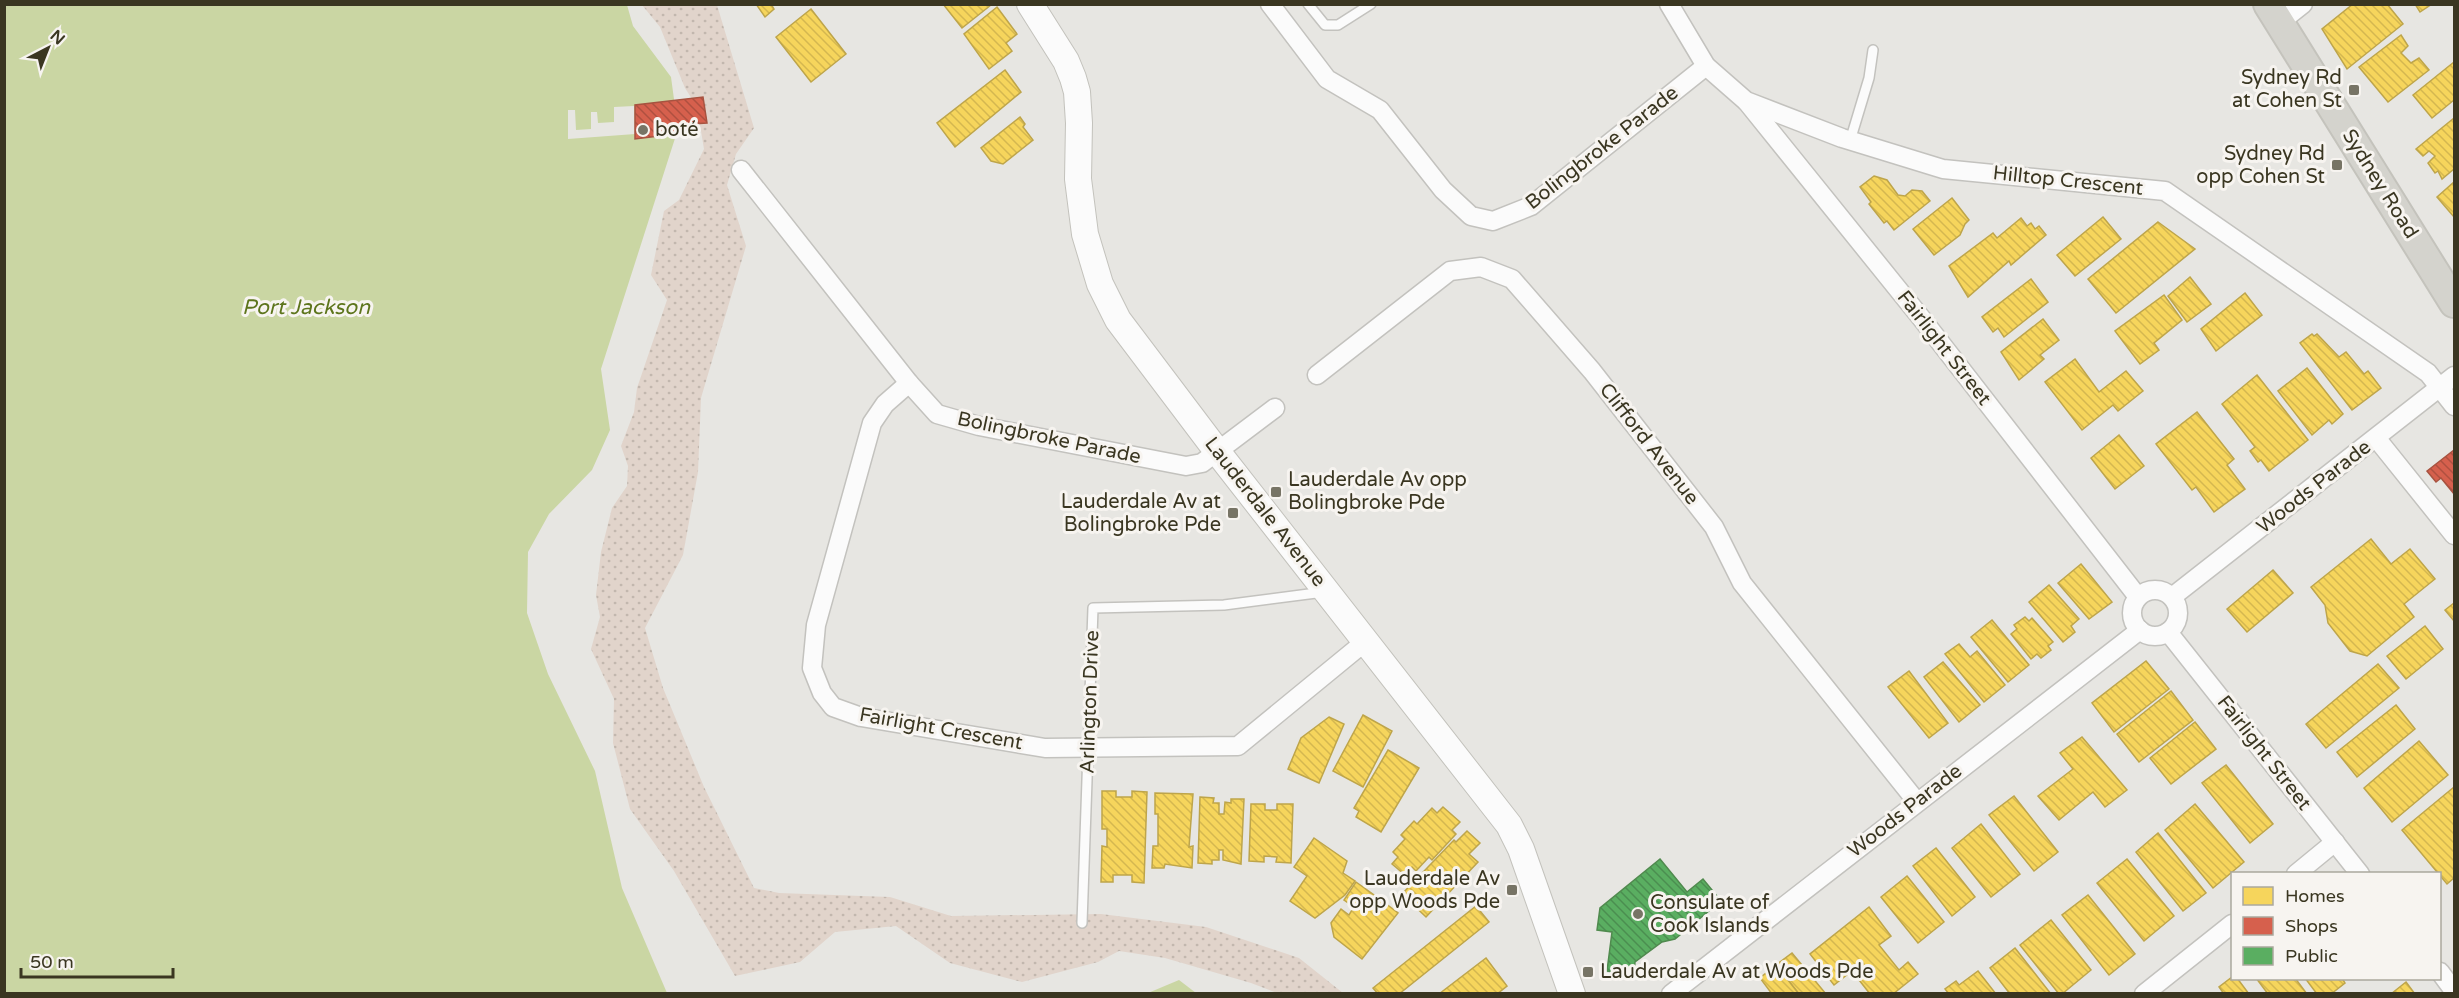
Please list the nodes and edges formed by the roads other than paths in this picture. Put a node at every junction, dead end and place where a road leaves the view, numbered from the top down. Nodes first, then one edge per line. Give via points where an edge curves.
1 (1030, 4) edge
2 (1269, 4) edge
3 (1308, 4) edge
4 (1371, 4) edge
5 (1669, 4) edge
6 (2303, 4) edge
7 (2273, 14) edge
8 (1873, 50) dead end
9 (1706, 66) junction
10 (1746, 101) junction
11 (1850, 141) junction
12 (741, 170) dead end
13 (2454, 303) edge
14 (1317, 375) dead end
15 (2448, 382) edge
16 (909, 383) junction
17 (2454, 406) edge
18 (1275, 408) dead end
19 (2377, 439) junction
20 (1218, 452) junction
21 (2454, 535) edge
22 (1327, 592) junction
23 (2138, 597) junction
24 (2172, 597) junction
25 (2140, 630) junction
26 (2169, 632) junction
27 (1366, 641) junction
28 (1088, 746) junction
29 (1917, 802) junction
30 (2335, 842) junction
31 (2297, 872) edge
32 (2359, 872) edge
33 (1082, 923) dead end
34 (2231, 925) edge
35 (2441, 974) edge
36 (2454, 990) edge
37 (1572, 993) edge
38 (1671, 993) edge
39 (2144, 993) edge

1 - 20 main road, Lauderdale Avenue via 1066,62 1077,92 1080,204 1100,284 1130,337
2 - 9 street, Bolingbroke Parade via 1327,79 1380,110 1443,190 1471,216 1493,221 1531,206
3 - 4 lane via 1324,25 1338,25
5 - 9 street, Hilltop Crescent
6 - 7 street
7 - 13 main road, Sydney Road
8 - 11 lane
9 - 10 street, Hilltop Crescent
10 - 11 street, Hilltop Crescent
10 - 23 street, Fairlight Street via 1923,319
11 - 15 street, Hilltop Crescent via 1943,169 2165,192 2428,373
12 - 16 street, Bolingbroke Parade
14 - 29 street, Clifford Avenue via 1450,272 1481,267 1512,279 1592,371 1714,527 1742,582
15 - 17 street, Hilltop Crescent
15 - 19 street, Woods Parade
16 - 20 street, Bolingbroke Parade via 938,414 979,426 1186,466 1202,463
16 - 28 street, Fairlight Crescent via 885,404 872,423 859,465 816,625 812,668 822,693 833,707 861,717 1045,748
18 - 20 street, Bolingbroke Parade
19 - 21 street
19 - 24 street, Woods Parade
20 - 22 main road, Lauderdale Avenue
22 - 27 main road, Lauderdale Avenue
22 - 28 lane, Arlington Drive via 1224,604 1093,608
23 - 24 street via 2158,590
23 - 25 street via 2132,610
24 - 26 street via 2177,604 2178,620
25 - 26 street via 2153,636
25 - 29 street, Woods Parade
26 - 30 street, Fairlight Street
27 - 28 street, Fairlight Crescent via 1238,746
27 - 37 main road, Lauderdale Avenue via 1509,825
28 - 33 lane, Arlington Drive
29 - 38 street, Woods Parade
30 - 31 street
30 - 32 street, Fairlight Street
34 - 39 street
35 - 36 street

